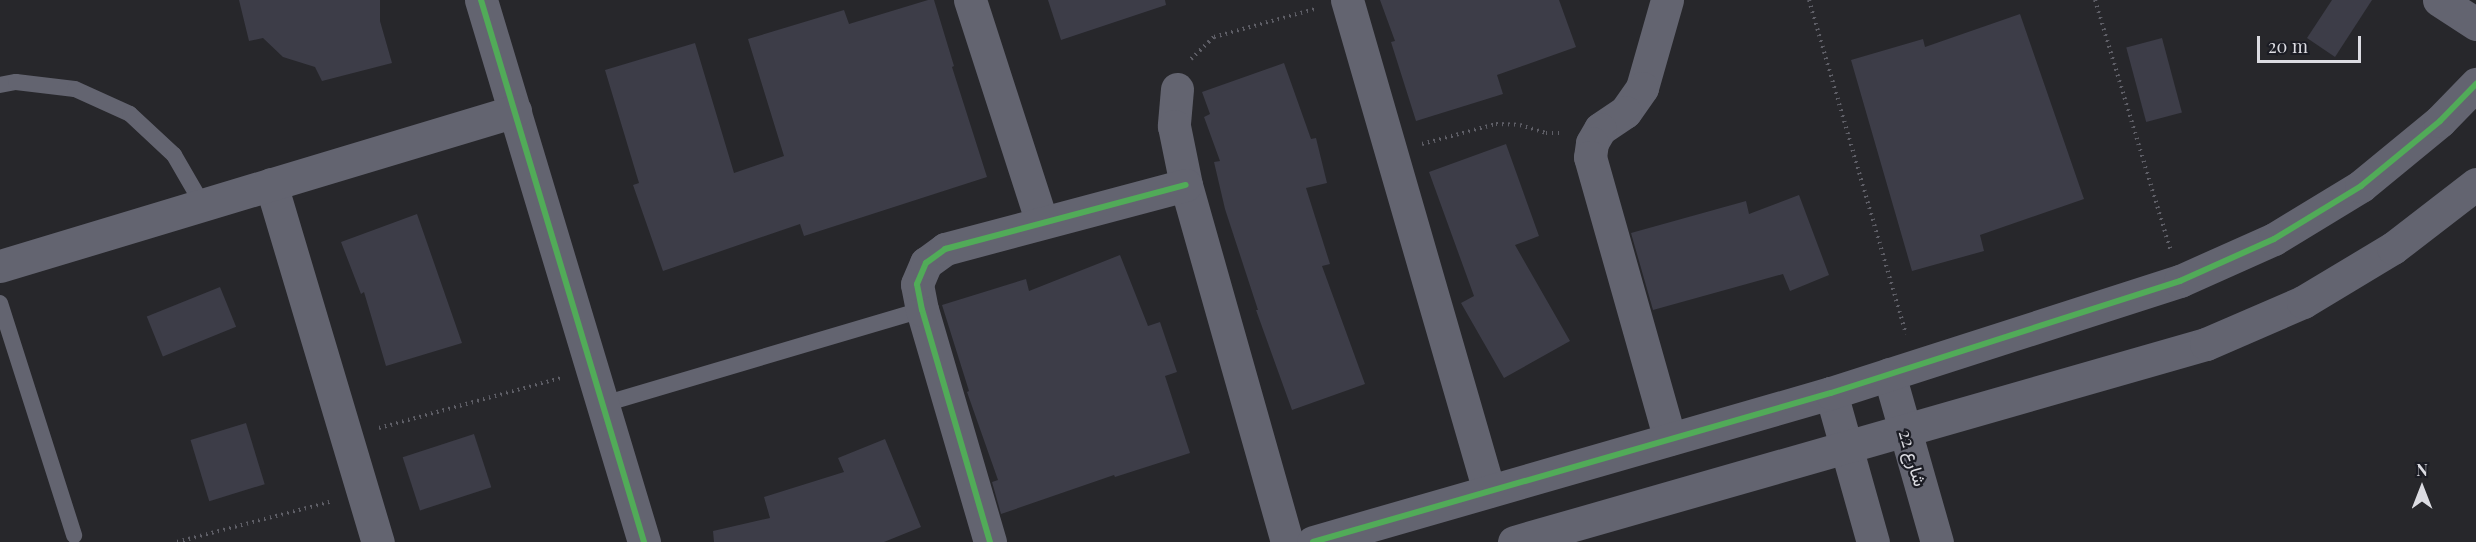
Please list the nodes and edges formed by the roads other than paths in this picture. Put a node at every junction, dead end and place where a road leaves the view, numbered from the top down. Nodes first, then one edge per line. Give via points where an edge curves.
1 (481, 0) edge
2 (970, 0) edge
3 (1348, 0) edge
4 (1667, 0) edge
5 (2439, 0) edge
6 (2476, 24) edge
7 (2476, 84) edge
8 (0, 85) edge
9 (1177, 89) road end
10 (515, 111) junction
11 (271, 184) junction
12 (2476, 184) edge
13 (1186, 185) junction
14 (203, 205) junction
15 (1042, 223) junction
16 (0, 266) edge
17 (0, 303) edge
18 (922, 310) junction
19 (1902, 370) junction
20 (1831, 393) junction
21 (604, 404) junction
22 (1905, 430) junction
23 (1670, 439) junction
24 (1846, 447) junction
25 (1489, 491) junction
26 (74, 535) dead end
27 (378, 542) edge
28 (644, 542) edge
29 (990, 542) edge
30 (1287, 542) edge
31 (1313, 542) edge
32 (1514, 542) edge
33 (1873, 542) edge
34 (1937, 542) edge

1 - 10 street
2 - 15 street
3 - 25 street
4 - 23 street via 1642,88 1625,112 1600,129 1592,142 1590,157
5 - 6 street
7 - 19 street via 2440,121 2361,186 2274,239 2180,281
8 - 14 lane via 16,82 75,89 130,114 174,154
9 - 13 street via 1174,126
10 - 11 street
10 - 21 street
11 - 14 street
11 - 27 street
12 - 22 street via 2393,248 2303,302 2206,344
13 - 15 street
13 - 30 street
14 - 16 street
15 - 18 street via 945,249 926,263 917,285
17 - 26 lane
18 - 21 lane
18 - 29 street
19 - 20 street
19 - 22 street, شارع 22
20 - 23 street
20 - 24 street
21 - 28 street
22 - 24 street
22 - 34 street, شارع 22
23 - 25 street
24 - 32 street
24 - 33 street
25 - 31 street

